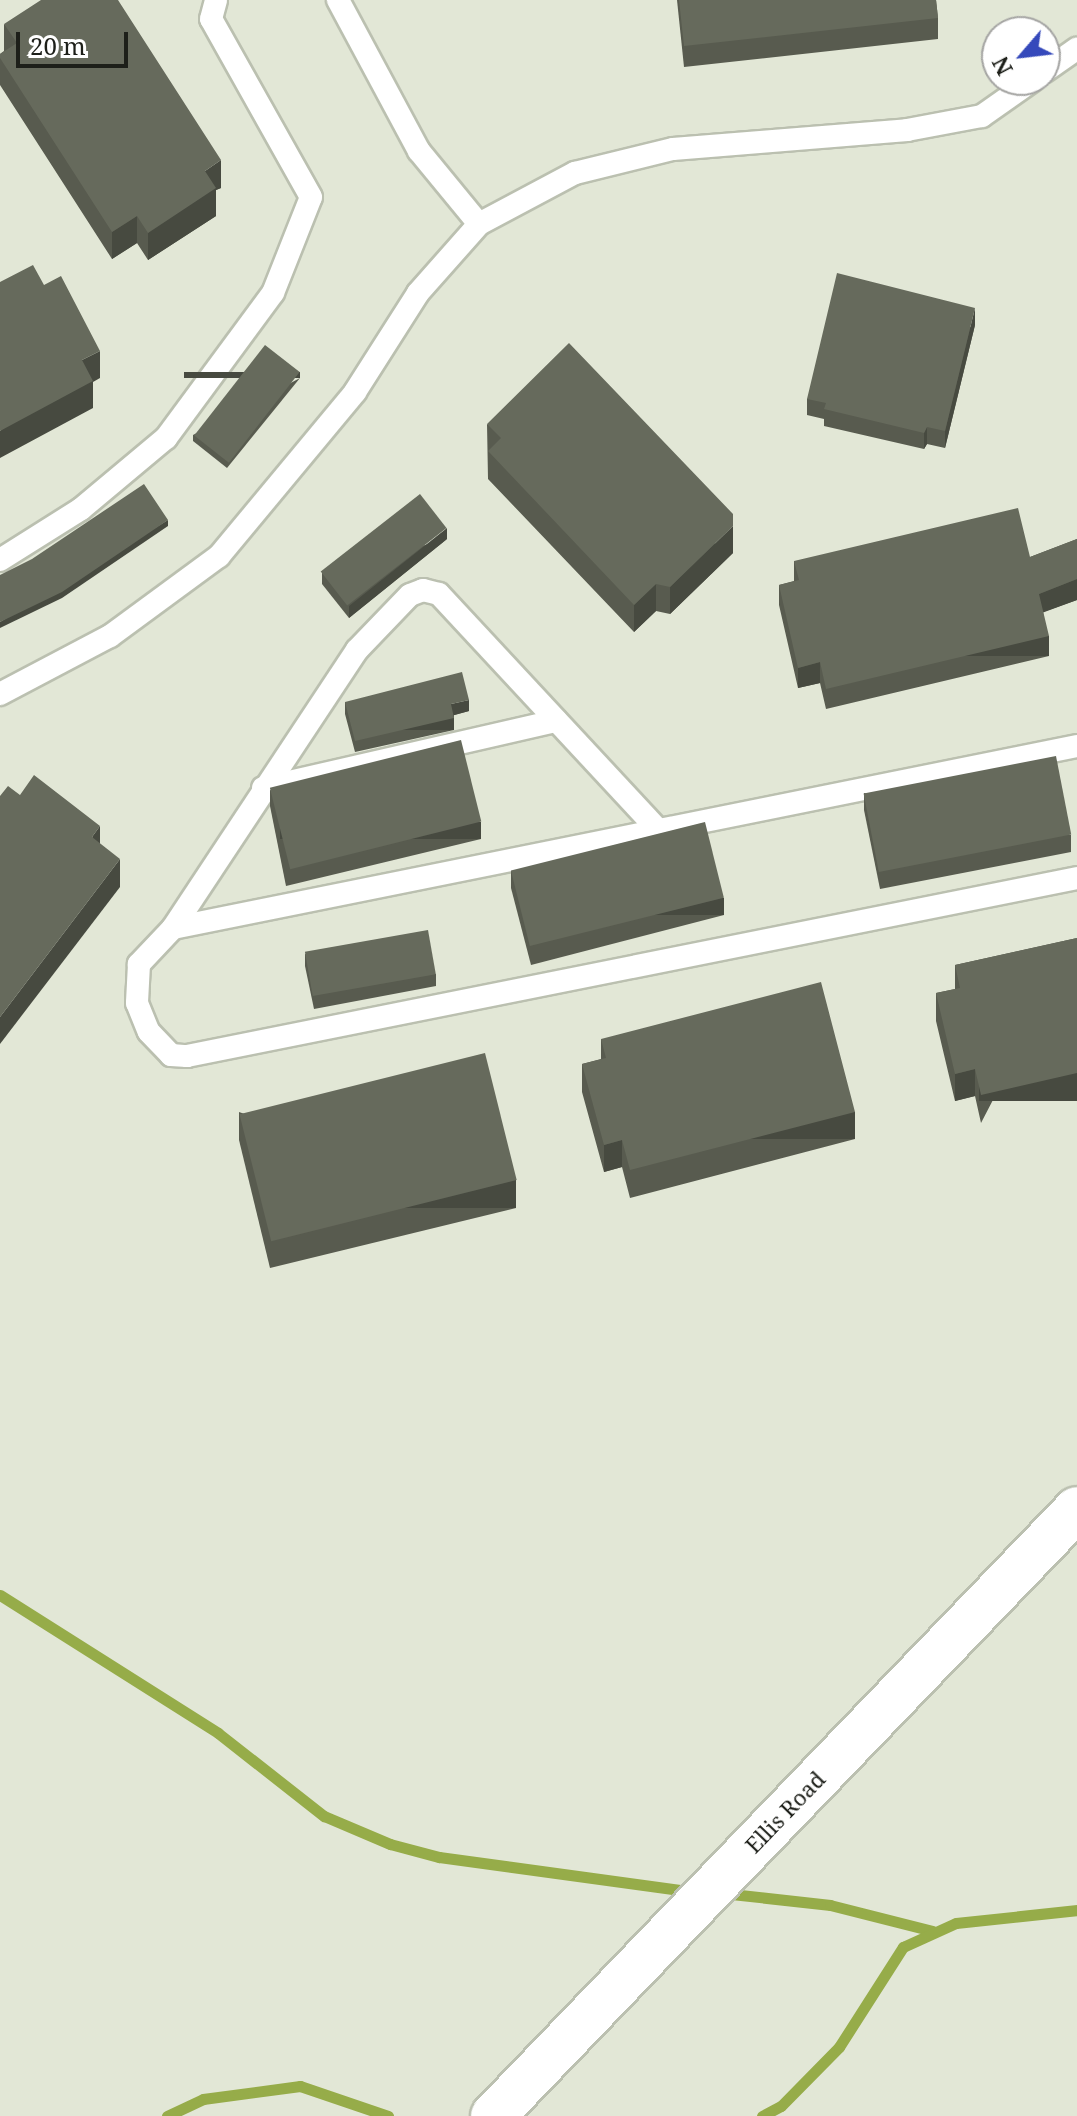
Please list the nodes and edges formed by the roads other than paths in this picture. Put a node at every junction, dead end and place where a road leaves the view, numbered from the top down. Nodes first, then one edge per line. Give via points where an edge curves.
1 (216, 0) edge
2 (338, 0) edge
3 (1010, 96) edge
4 (479, 224) junction
5 (0, 560) edge
6 (0, 694) edge
7 (556, 721) junction
8 (1077, 746) edge
9 (263, 788) junction
10 (659, 831) junction
11 (1077, 878) edge
12 (173, 928) junction
13 (1077, 1509) edge
14 (493, 2116) edge

1 - 5 lane via 211,19 311,197 273,293 166,438 81,509
2 - 4 lane via 419,151
3 - 4 lane via 982,116 907,130 673,149 575,173
4 - 6 lane via 418,293 355,392 219,556 110,636
7 - 9 lane
7 - 9 lane via 439,594 423,590 410,595 357,650
7 - 10 lane
8 - 10 lane
9 - 12 lane
10 - 12 lane
11 - 12 lane via 187,1056 171,1055 149,1032 137,1003 139,964
13 - 14 main road, Ellis Road

